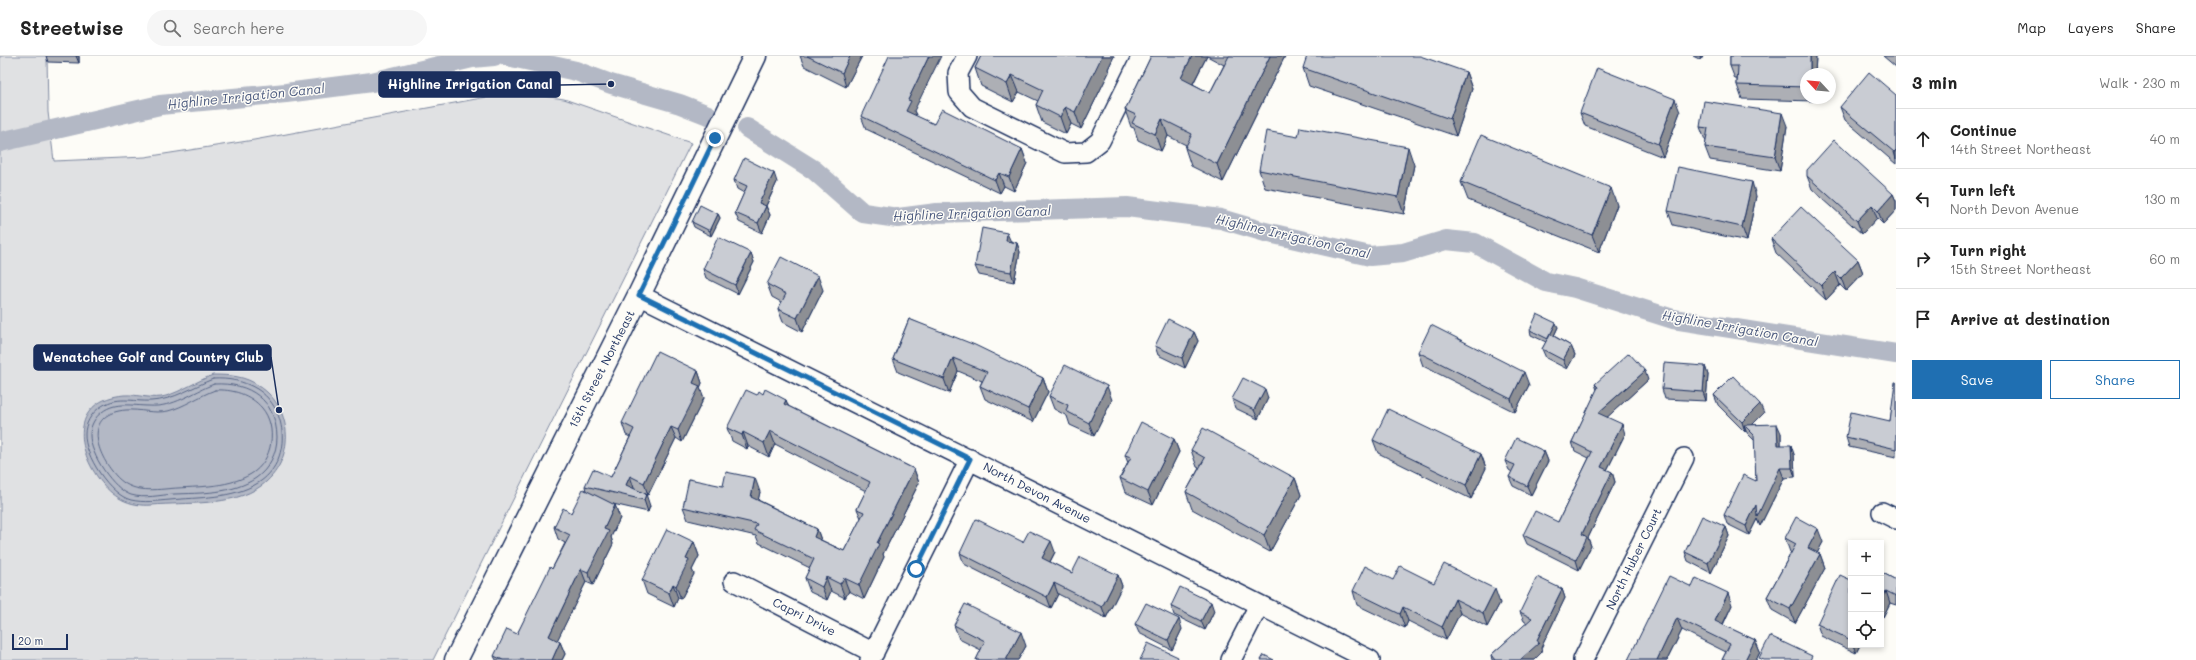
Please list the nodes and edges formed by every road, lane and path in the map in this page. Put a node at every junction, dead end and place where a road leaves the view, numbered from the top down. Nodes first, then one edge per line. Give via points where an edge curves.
1 (755, 56) edge
2 (967, 56) edge
3 (1142, 56) edge
4 (639, 295) junction
5 (1684, 458) dead end
6 (970, 459) junction
7 (734, 581) dead end
8 (1259, 605) junction
9 (872, 657) edge
10 (456, 660) edge
11 (1231, 660) edge
12 (1370, 660) edge
13 (1583, 660) edge

1 - 4 street, 15th Street Northeast
2 - 3 street via 958,73 959,92 972,107 1065,152 1086,152 1100,141
4 - 6 street, North Devon Avenue
4 - 10 street, 15th Street Northeast
5 - 13 street, North Huber Court
6 - 8 street, North Devon Avenue
6 - 9 street
7 - 9 street, Capri Drive
8 - 11 street
8 - 12 street, North Devon Avenue

